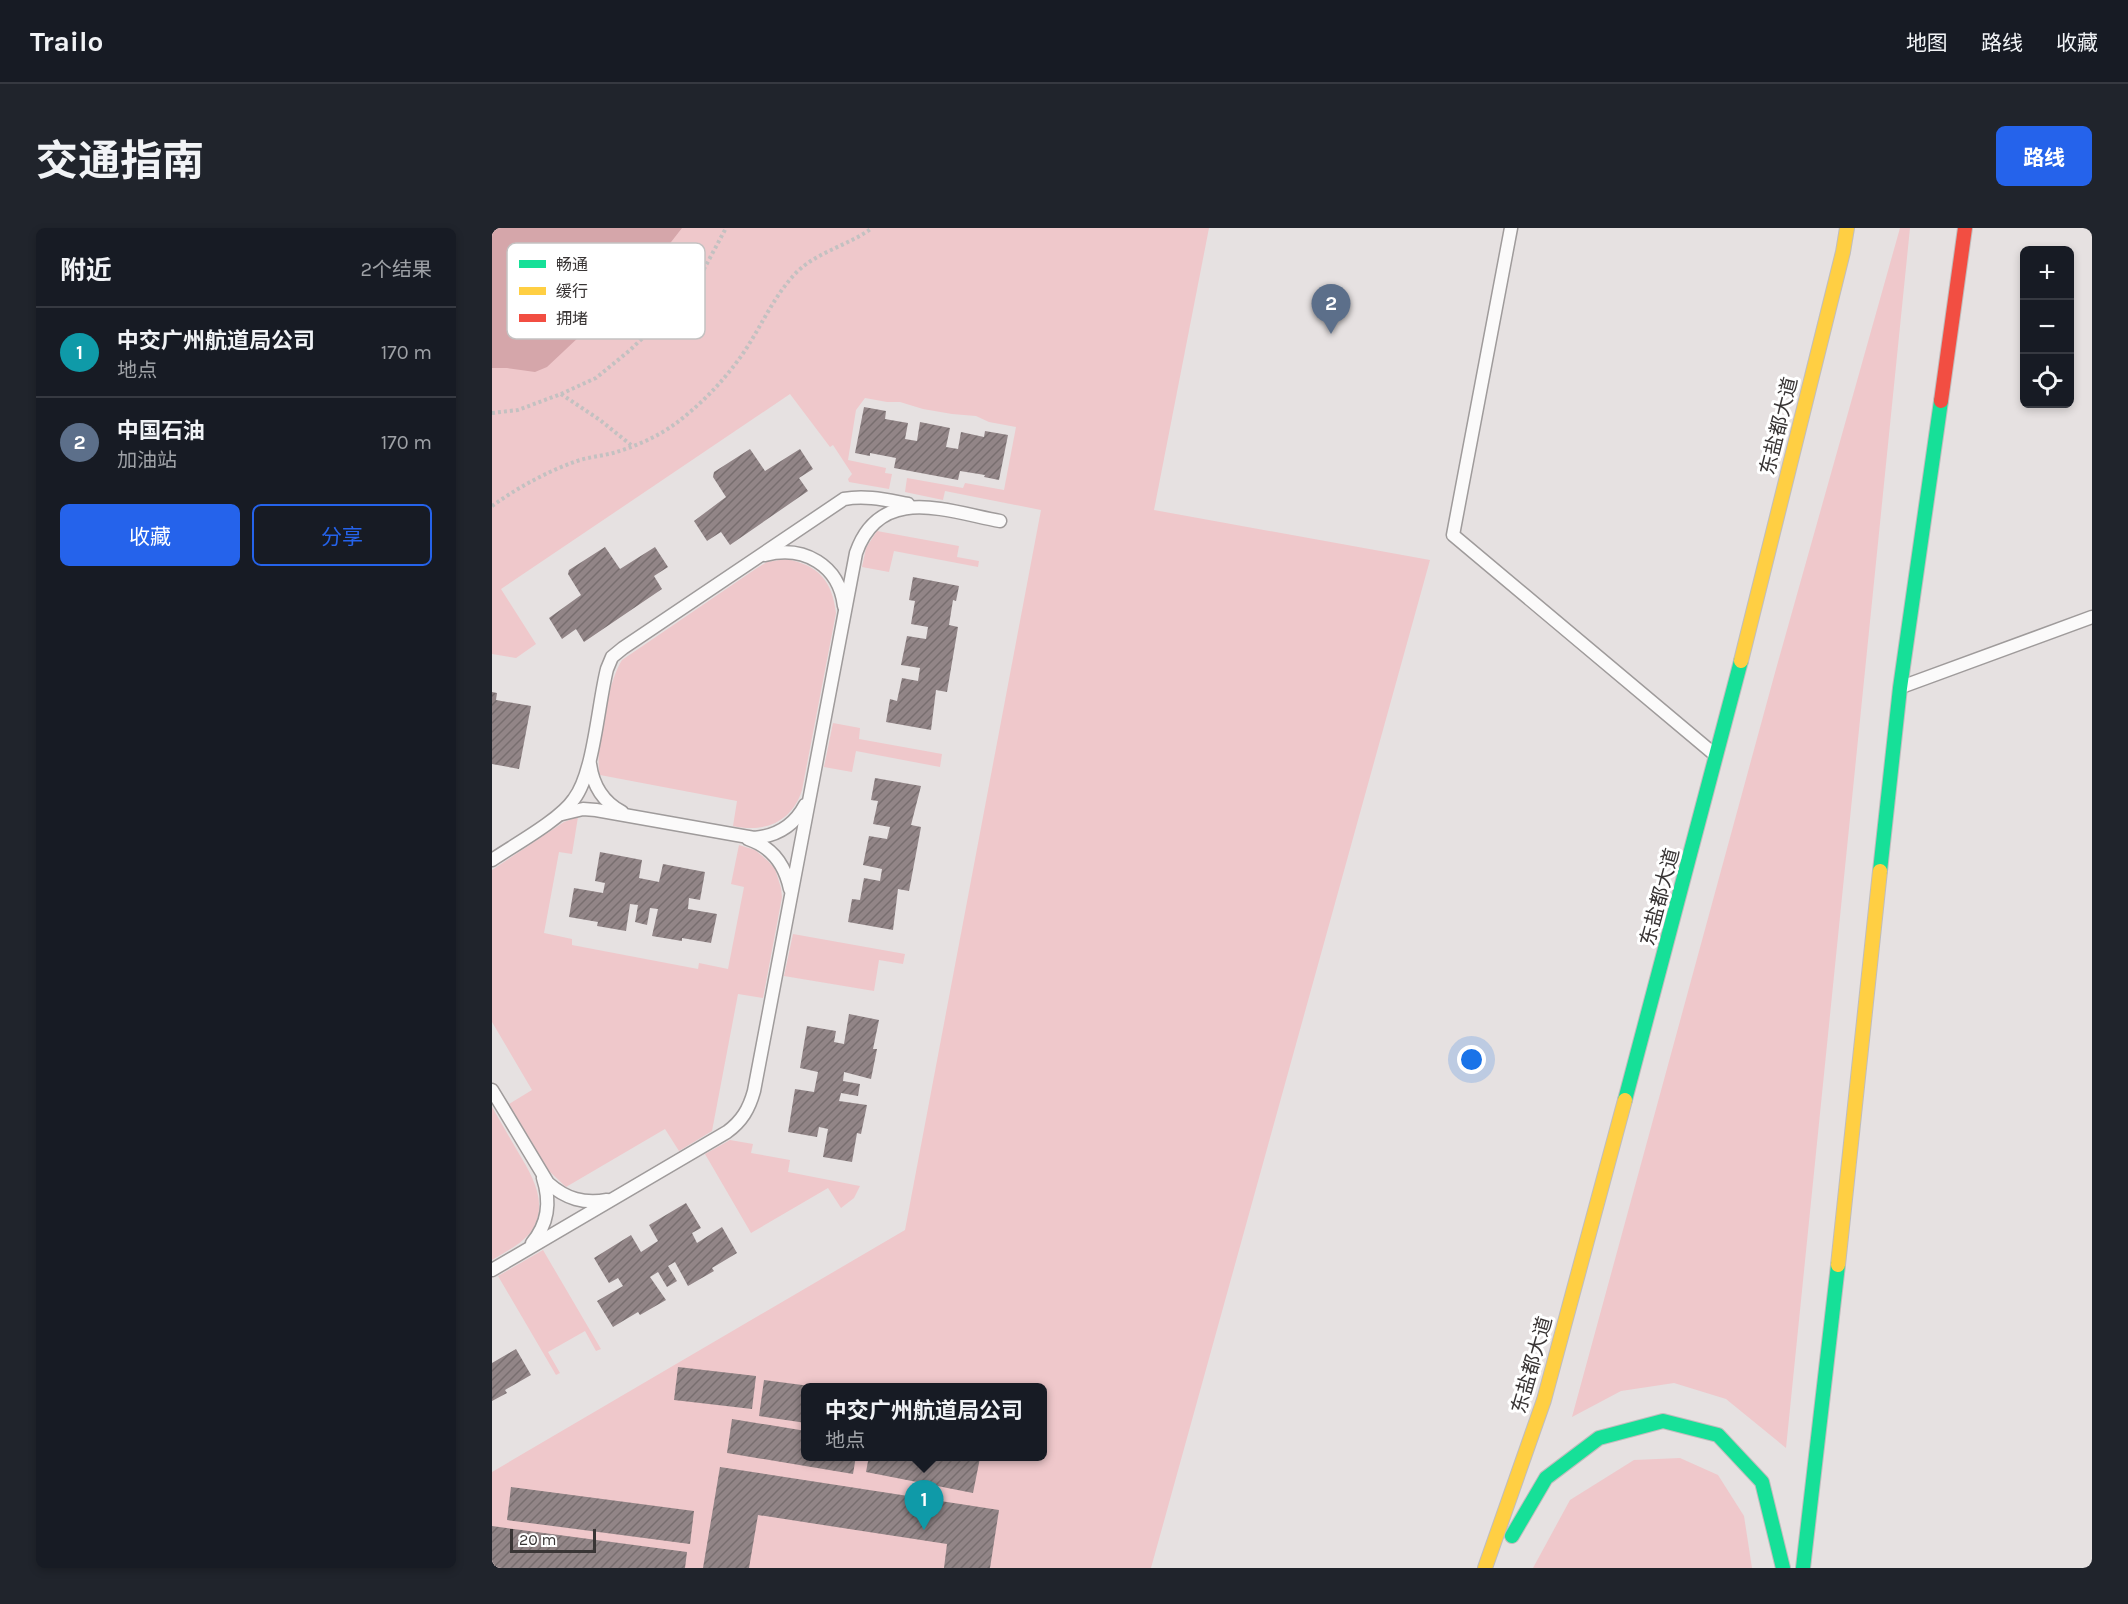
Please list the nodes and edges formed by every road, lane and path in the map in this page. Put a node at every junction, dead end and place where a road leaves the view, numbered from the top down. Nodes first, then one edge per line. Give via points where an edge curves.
1 (726, 228) edge
2 (872, 228) edge
3 (1511, 228) edge
4 (1847, 228) edge
5 (1965, 228) edge
6 (705, 267) edge
7 (641, 339) edge
8 (561, 394) junction
9 (492, 413) edge
10 (631, 446) junction
11 (492, 506) edge
12 (921, 506) junction
13 (1000, 521) dead end
14 (755, 559) junction
15 (844, 616) junction
16 (2092, 617) edge
17 (1900, 688) junction
18 (590, 756) junction
19 (1717, 756) junction
20 (810, 796) junction
21 (632, 816) junction
22 (555, 817) junction
23 (744, 838) junction
24 (492, 860) edge
25 (790, 902) junction
26 (492, 1090) edge
27 (541, 1174) junction
28 (614, 1198) junction
29 (524, 1251) junction
30 (492, 1270) edge
31 (1485, 1568) edge
32 (1492, 1568) edge
33 (1783, 1568) edge
34 (1803, 1568) edge

1 - 6 path
2 - 10 path via 796,273 774,299 718,387 673,425
3 - 19 lane via 1454,535
4 - 19 highway, 东盐都大道
5 - 17 highway
7 - 8 path via 596,378
8 - 9 path via 518,410
8 - 10 path
10 - 11 path via 576,461
12 - 13 lane
12 - 14 lane via 873,498 843,500
12 - 15 lane via 887,513 862,536
14 - 15 lane via 789,551 818,562 838,585
14 - 18 lane via 612,657 603,683
15 - 20 lane
16 - 17 lane
17 - 34 highway
18 - 21 lane via 599,792 612,806
18 - 22 lane via 574,801
19 - 31 highway, 东盐都大道 via 1544,1400
20 - 23 lane via 799,816 786,827 763,837
20 - 25 lane
21 - 22 lane via 583,809
21 - 23 lane
22 - 24 lane
23 - 25 lane via 769,849 778,859 788,879
25 - 28 lane via 747,1112 727,1132
26 - 27 lane
27 - 28 lane via 556,1191 575,1200 593,1203
27 - 29 lane via 548,1195 547,1215 539,1235
28 - 29 lane
29 - 30 lane
32 - 33 highway via 1546,1478 1599,1438 1663,1421 1718,1435 1761,1482

